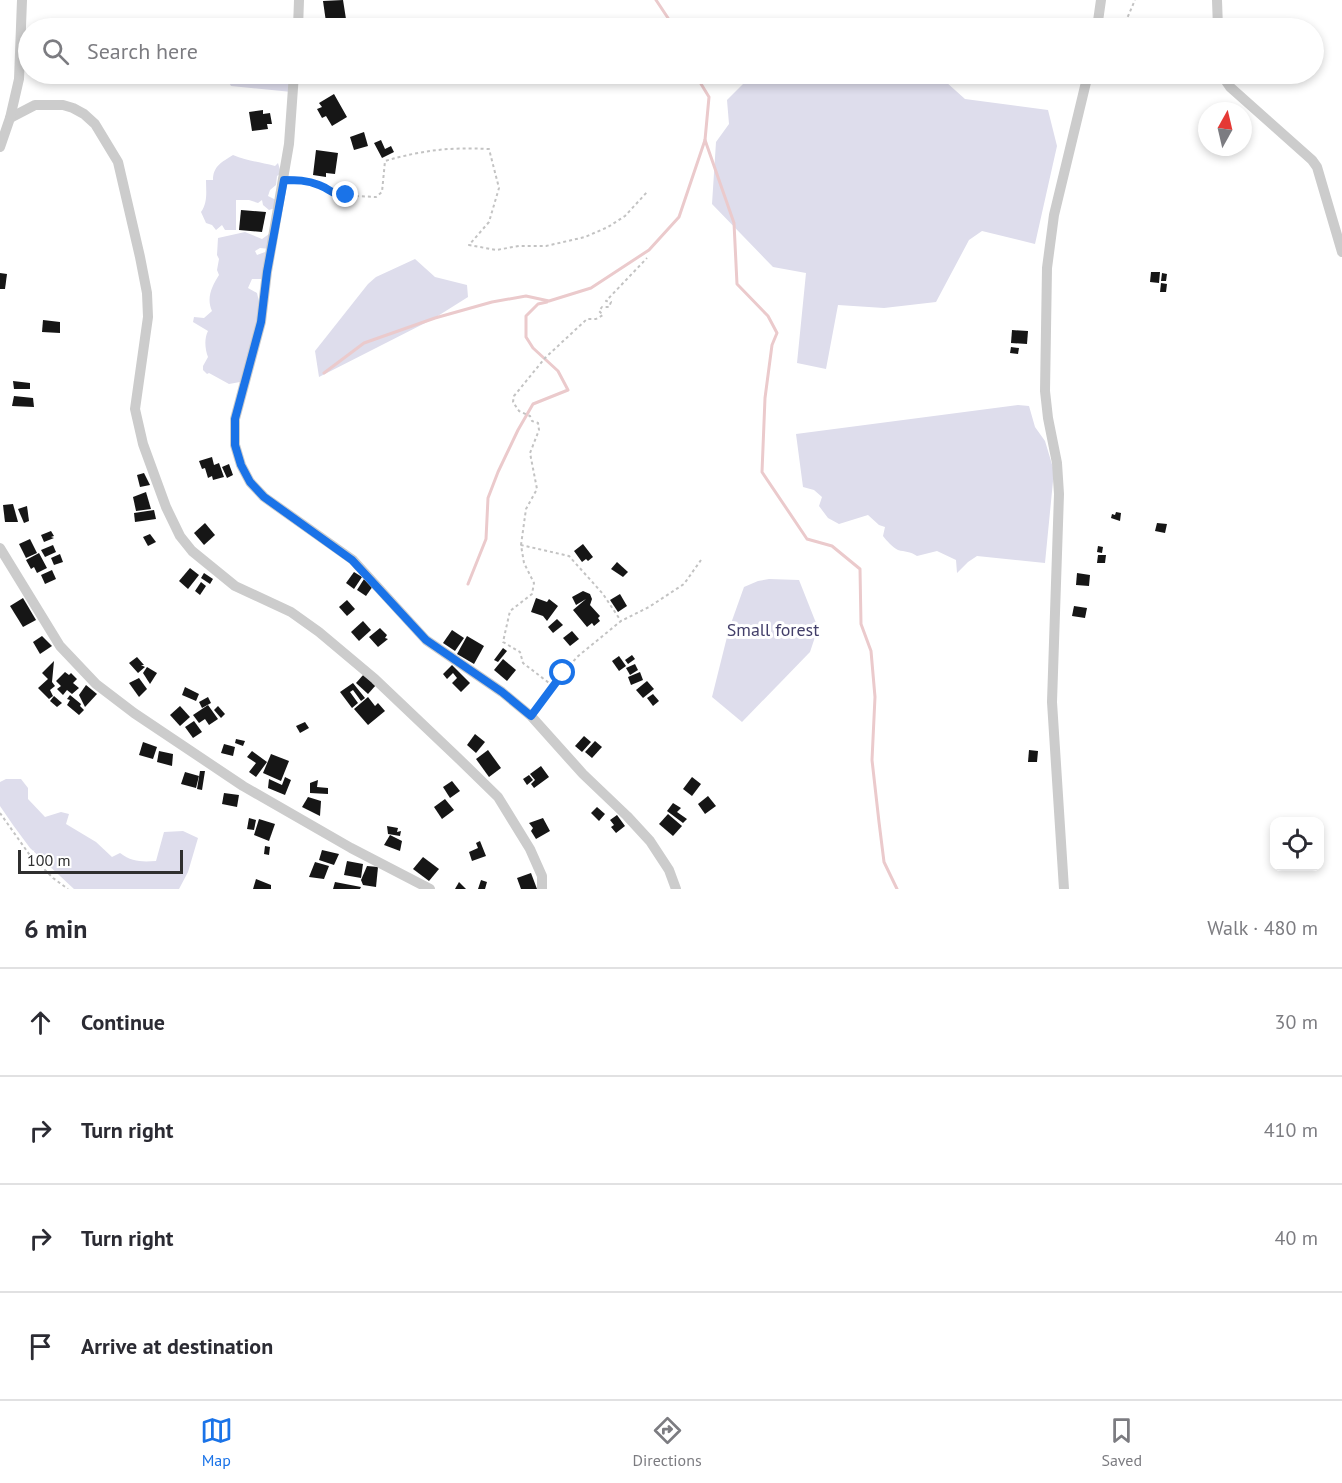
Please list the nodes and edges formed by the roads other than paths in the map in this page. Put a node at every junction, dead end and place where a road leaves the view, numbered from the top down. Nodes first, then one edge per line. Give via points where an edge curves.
1 (22, 0) edge
2 (299, 0) edge
3 (1101, 0) edge
4 (1217, 0) edge
5 (21, 18) edge
6 (298, 18) edge
7 (1098, 18) edge
8 (1218, 18) edge
9 (18, 83) edge
10 (293, 84) edge
11 (1086, 84) edge
12 (1228, 84) edge
13 (10, 118) junction
14 (0, 147) edge
15 (1342, 252) edge
16 (0, 548) edge
17 (430, 889) edge
18 (542, 889) edge
19 (676, 889) edge
20 (1064, 889) edge

1 - 5 street
2 - 6 street
3 - 7 street
4 - 8 street
9 - 13 street
10 - 19 street via 289,144 261,322 235,419 235,445 241,465 264,497 352,560 426,640 531,716 650,841
11 - 20 street via 1054,215 1047,268 1045,391 1059,494 1052,702
12 - 15 street via 1317,167
13 - 14 street
13 - 18 street via 35,105 73,108 96,124 118,162 147,301 135,409 143,444 180,536 192,551 235,586 291,612 319,632 455,754 498,797 530,849 542,876
16 - 17 street via 60,646 96,684 243,786

